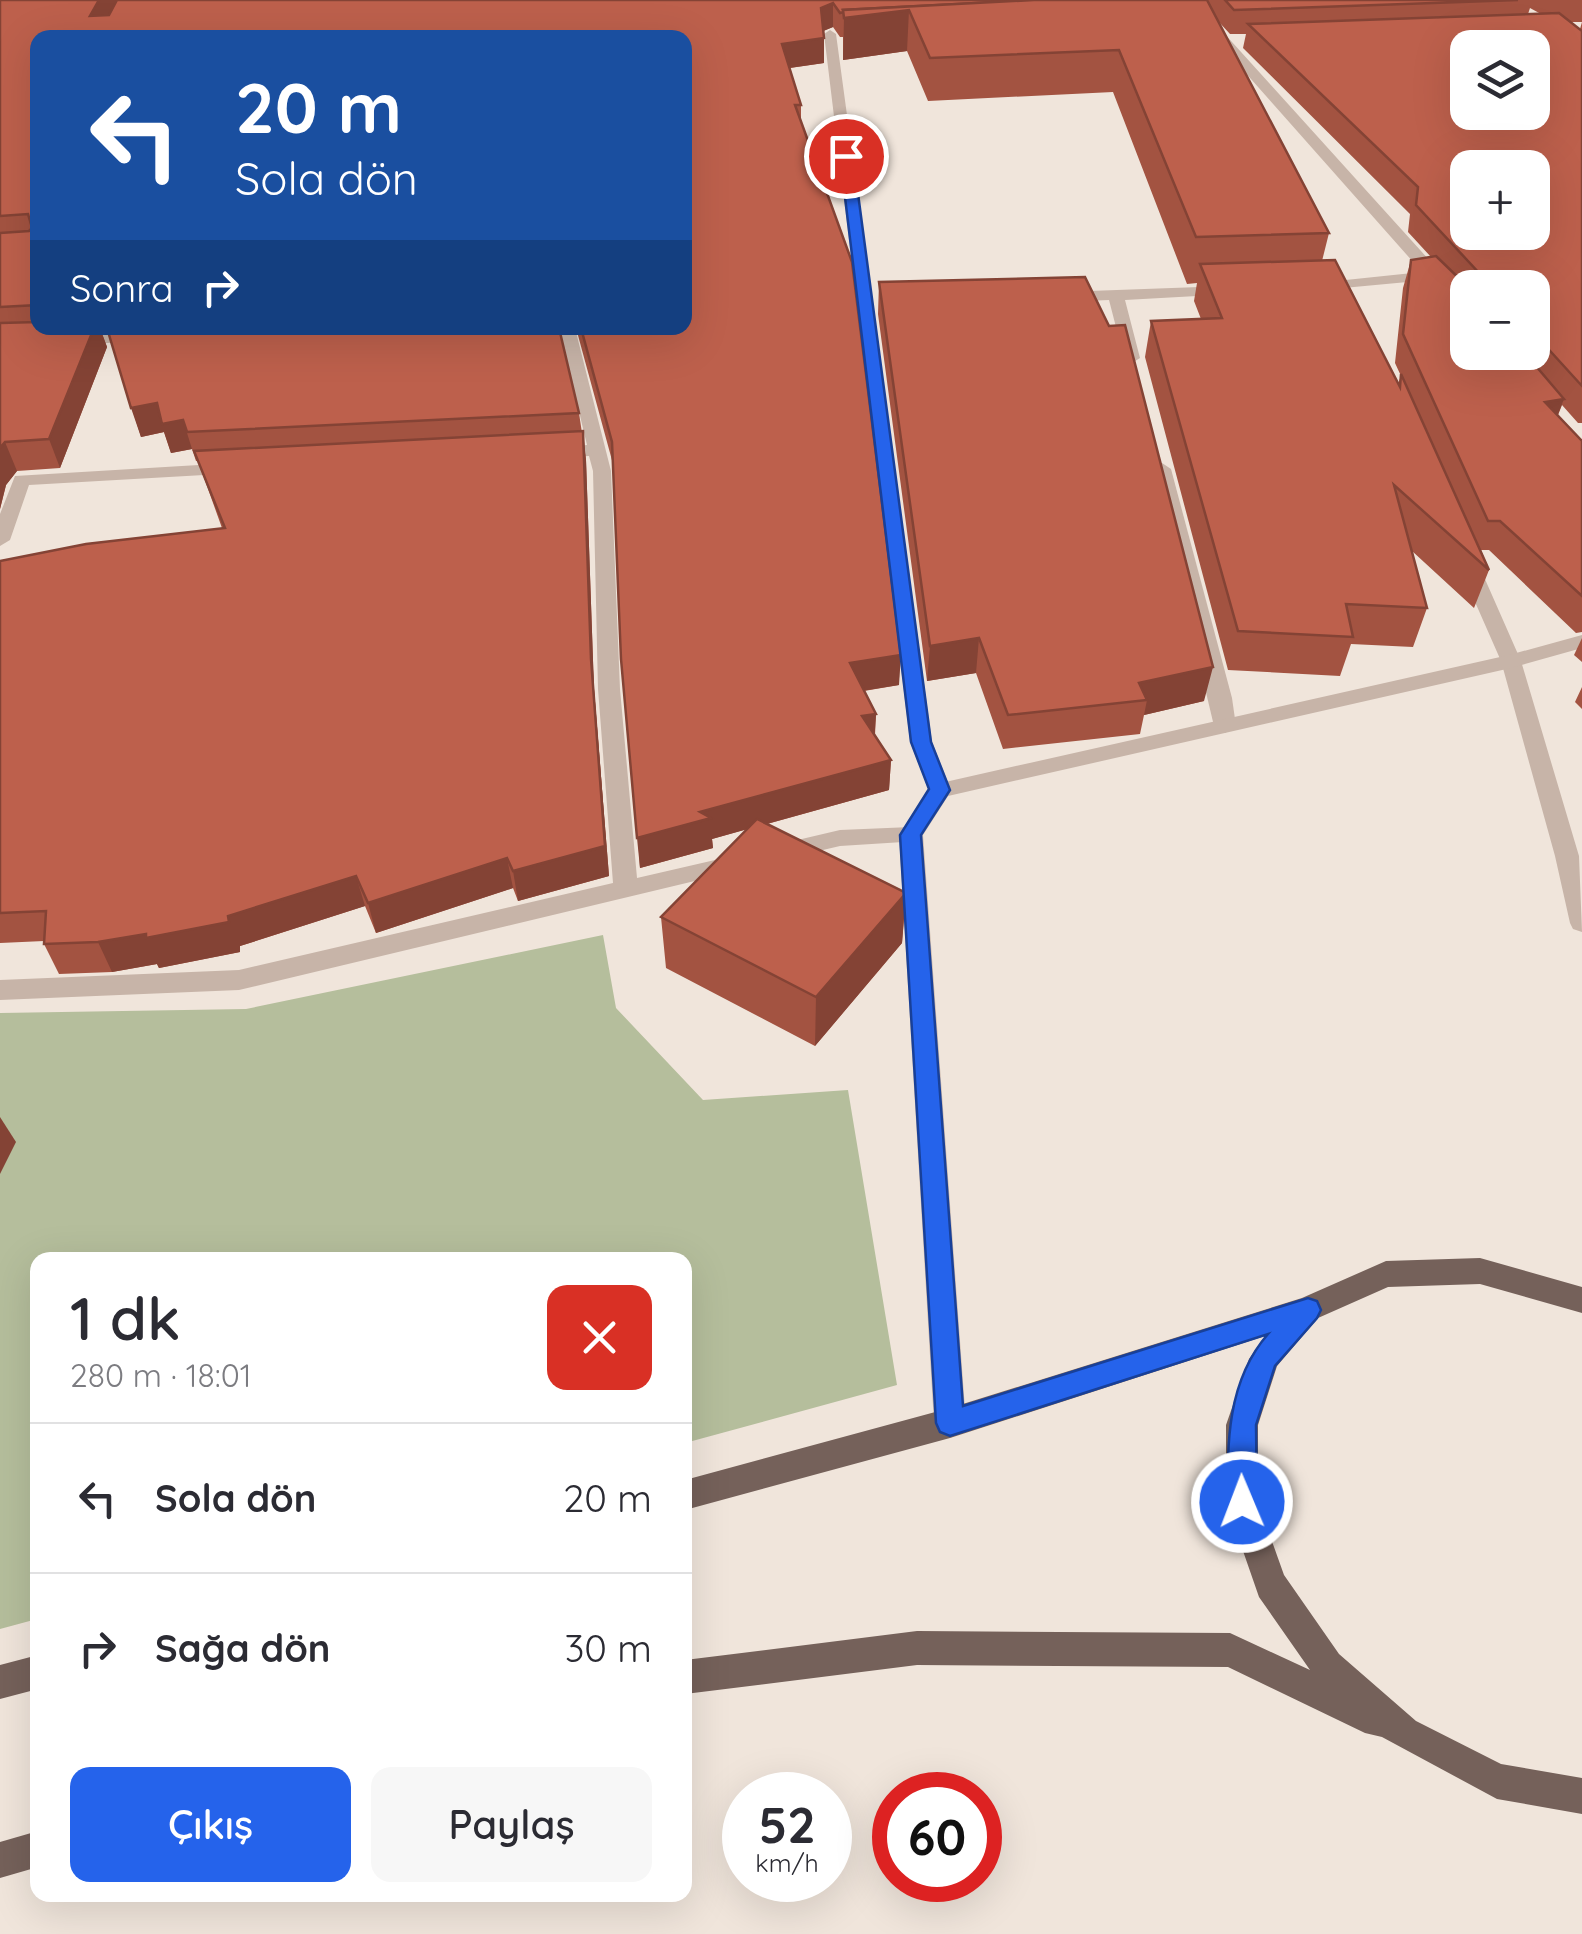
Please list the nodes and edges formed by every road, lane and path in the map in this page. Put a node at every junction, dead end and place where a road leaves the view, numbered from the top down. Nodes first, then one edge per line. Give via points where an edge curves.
1 (1187, 0) edge
2 (1208, 24) junction
3 (1188, 25) edge
4 (1224, 42) junction
5 (1244, 42) dead end
6 (851, 44) edge
7 (1434, 276) junction
8 (1290, 289) edge
9 (1252, 290) edge
10 (1450, 294) edge
11 (1116, 295) junction
12 (1040, 298) edge
13 (569, 335) edge
14 (169, 336) edge
15 (0, 342) edge
16 (1136, 372) edge
17 (1156, 448) edge
18 (597, 450) junction
19 (538, 453) edge
20 (260, 468) edge
21 (1456, 536) edge
22 (0, 540) edge
23 (1582, 640) edge
24 (1510, 661) junction
25 (1225, 726) junction
26 (940, 790) junction
27 (910, 835) junction
28 (1575, 854) edge
29 (626, 890) junction
30 (1582, 923) edge
31 (0, 990) edge
32 (1581, 1299) edge
33 (1308, 1310) junction
34 (950, 1423) junction
35 (692, 1493) edge
36 (30, 1674) edge
37 (692, 1675) edge
38 (0, 1682) edge
39 (1404, 1733) junction
40 (1582, 1796) edge
41 (30, 1851) edge
42 (0, 1860) edge

1 - 2 street
2 - 3 street
2 - 4 street
4 - 5 street
4 - 7 street
6 - 26 street via 830,40 877,303 921,742
7 - 8 street via 1352,296
7 - 10 street
9 - 11 street
11 - 12 street
11 - 16 street
13 - 18 street
14 - 15 street
17 - 25 street
18 - 19 street
18 - 29 street
20 - 22 street via 22,480
21 - 24 street
23 - 24 street
24 - 25 street
24 - 28 street
25 - 26 street
26 - 27 street
27 - 29 street via 840,838
27 - 34 street
28 - 30 street
29 - 31 street via 239,980
32 - 33 main road via 1480,1271 1386,1274
33 - 34 main road
33 - 39 main road via 1264,1359 1242,1425 1242,1502 1271,1585 1327,1666
34 - 35 main road
36 - 38 main road
37 - 39 main road via 917,1648 1230,1650
39 - 40 main road via 1498,1780
41 - 42 main road

